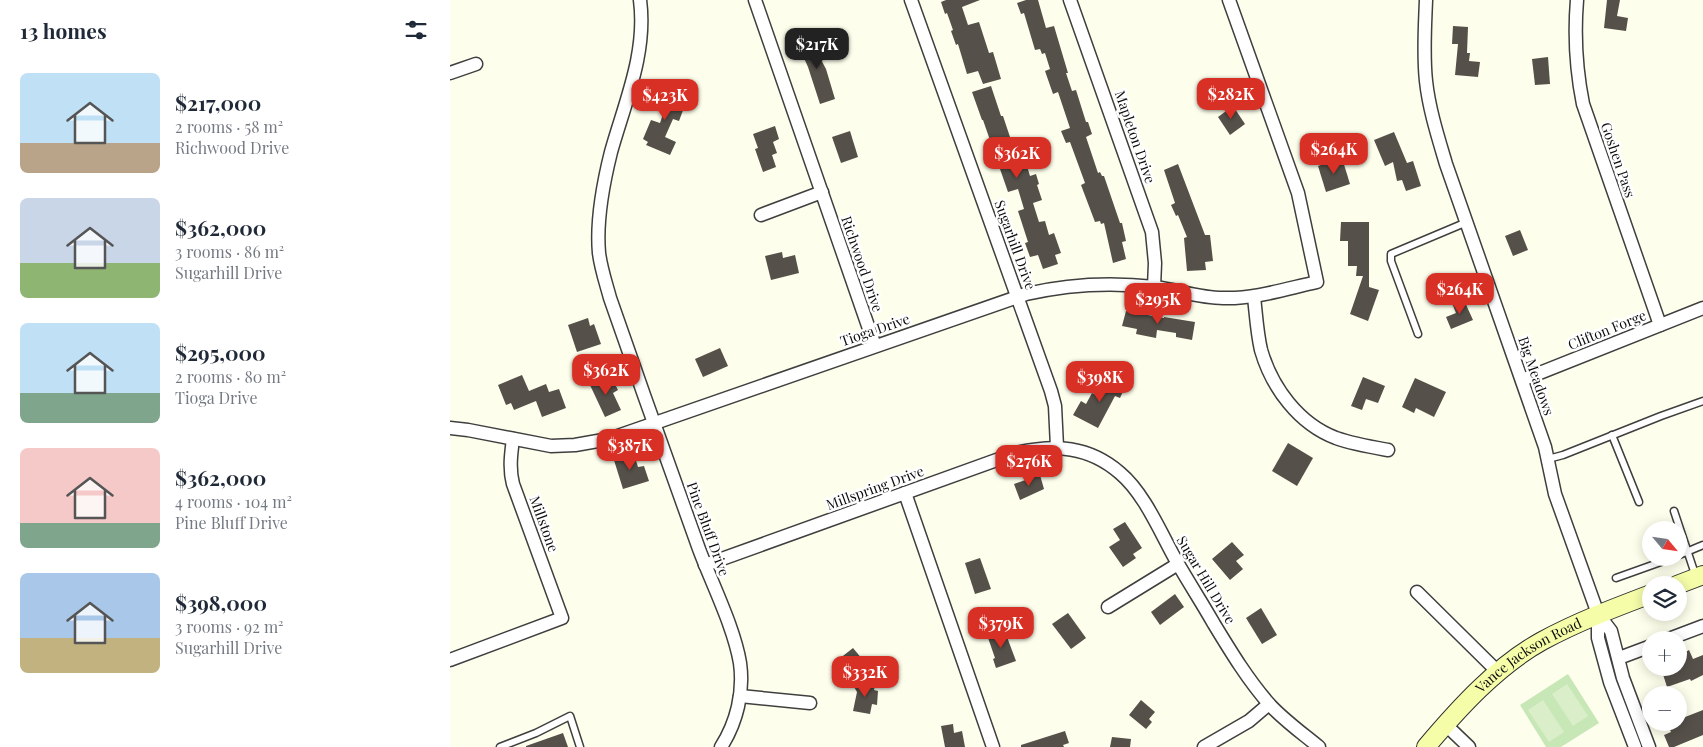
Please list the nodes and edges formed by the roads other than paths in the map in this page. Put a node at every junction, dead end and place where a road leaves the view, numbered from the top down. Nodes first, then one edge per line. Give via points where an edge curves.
1 (755, 0) edge
2 (911, 0) edge
3 (1070, 0) edge
4 (1229, 0) edge
5 (1426, 0) edge
6 (1578, 0) edge
7 (642, 1) edge
8 (476, 64) dead end
9 (450, 73) edge
10 (822, 192) junction
11 (761, 215) dead end
12 (1467, 222) junction
13 (1154, 287) junction
14 (1017, 297) junction
15 (1254, 297) junction
16 (1703, 308) edge
17 (1660, 325) junction
18 (1418, 334) dead end
19 (875, 346) junction
20 (1522, 380) junction
21 (1703, 401) edge
22 (654, 423) junction
23 (450, 428) edge
24 (1612, 436) junction
25 (513, 438) junction
26 (1057, 447) junction
27 (1388, 450) dead end
28 (1548, 459) junction
29 (905, 493) junction
30 (1639, 502) dead end
31 (1674, 511) dead end
32 (1677, 521) edge
33 (1703, 545) edge
34 (1688, 552) edge
35 (1688, 554) edge
36 (1178, 564) junction
37 (705, 565) junction
38 (1650, 566) edge
39 (1700, 576) edge
40 (1616, 578) dead end
41 (1687, 581) edge
42 (1417, 592) dead end
43 (1642, 597) edge
44 (1108, 607) dead end
45 (1598, 614) junction
46 (1703, 626) edge
47 (1687, 632) edge
48 (1642, 649) edge
49 (1619, 658) junction
50 (450, 660) edge
51 (1499, 673) junction
52 (740, 696) junction
53 (810, 703) dead end
54 (1269, 704) junction
55 (1446, 725) junction
56 (1433, 745) edge
57 (500, 747) edge
58 (580, 747) edge
59 (721, 747) edge
60 (993, 747) edge
61 (1204, 747) edge
62 (1319, 747) edge
63 (1469, 747) edge
64 (1635, 747) edge
65 (1649, 747) edge

1 - 10 street, Richwood Drive
2 - 14 street, Sugarhill Drive
3 - 13 street, Mapleton Drive via 1152,232
4 - 15 street, Tioga Drive via 1298,193 1317,282
5 - 12 street, Big Meadows via 1424,38 1434,124
6 - 17 street, Goshen Pass via 1575,52 1583,104
7 - 22 street, Pine Bluff Drive via 638,55 611,152 598,239 602,272
8 - 9 street
10 - 11 street
10 - 19 street, Richwood Drive
12 - 18 lane via 1391,254
12 - 20 street, Big Meadows
13 - 14 street, Tioga Drive via 1071,285
13 - 15 street, Tioga Drive via 1222,298
14 - 19 street, Tioga Drive
14 - 26 street, Sugarhill Drive via 1055,406
15 - 27 street via 1258,337 1266,364 1297,413 1335,437
16 - 17 street, Clifton Forge
17 - 20 street, Clifton Forge
19 - 22 street, Tioga Drive
20 - 28 street, Big Meadows
21 - 24 lane
22 - 25 street, Tioga Drive via 609,439 575,445 551,446
22 - 37 street, Pine Bluff Drive
23 - 25 street, Tioga Drive
24 - 28 lane
24 - 30 lane
25 - 50 street, Millstone via 513,484 562,618
26 - 29 street, Millspring Drive via 1016,453
26 - 36 street, Sugar Hill Drive via 1093,456 1121,473 1135,489
28 - 45 street, Big Meadows via 1551,482
29 - 37 street, Millspring Drive
29 - 60 street
31 - 32 lane
33 - 34 lane
35 - 39 lane
36 - 44 street
36 - 54 street, Sugar Hill Drive via 1235,659
37 - 52 street, Pine Bluff Drive via 740,663
38 - 40 lane
39 - 41 main road
42 - 51 street
43 - 45 main road, Vance Jackson Road
45 - 49 street, Big Meadows via 1611,631
45 - 51 main road, Vance Jackson Road via 1542,641
45 - 64 street, Big Meadows via 1598,638 1610,682
46 - 47 street
48 - 49 street
49 - 65 street, Big Meadows via 1623,678
51 - 55 main road, Vance Jackson Road
52 - 53 street
52 - 59 street, Pine Bluff Drive via 734,722
54 - 61 street
54 - 62 street, Sugar Hill Drive
55 - 56 main road, Vance Jackson Road
55 - 63 street
57 - 58 lane via 570,716

